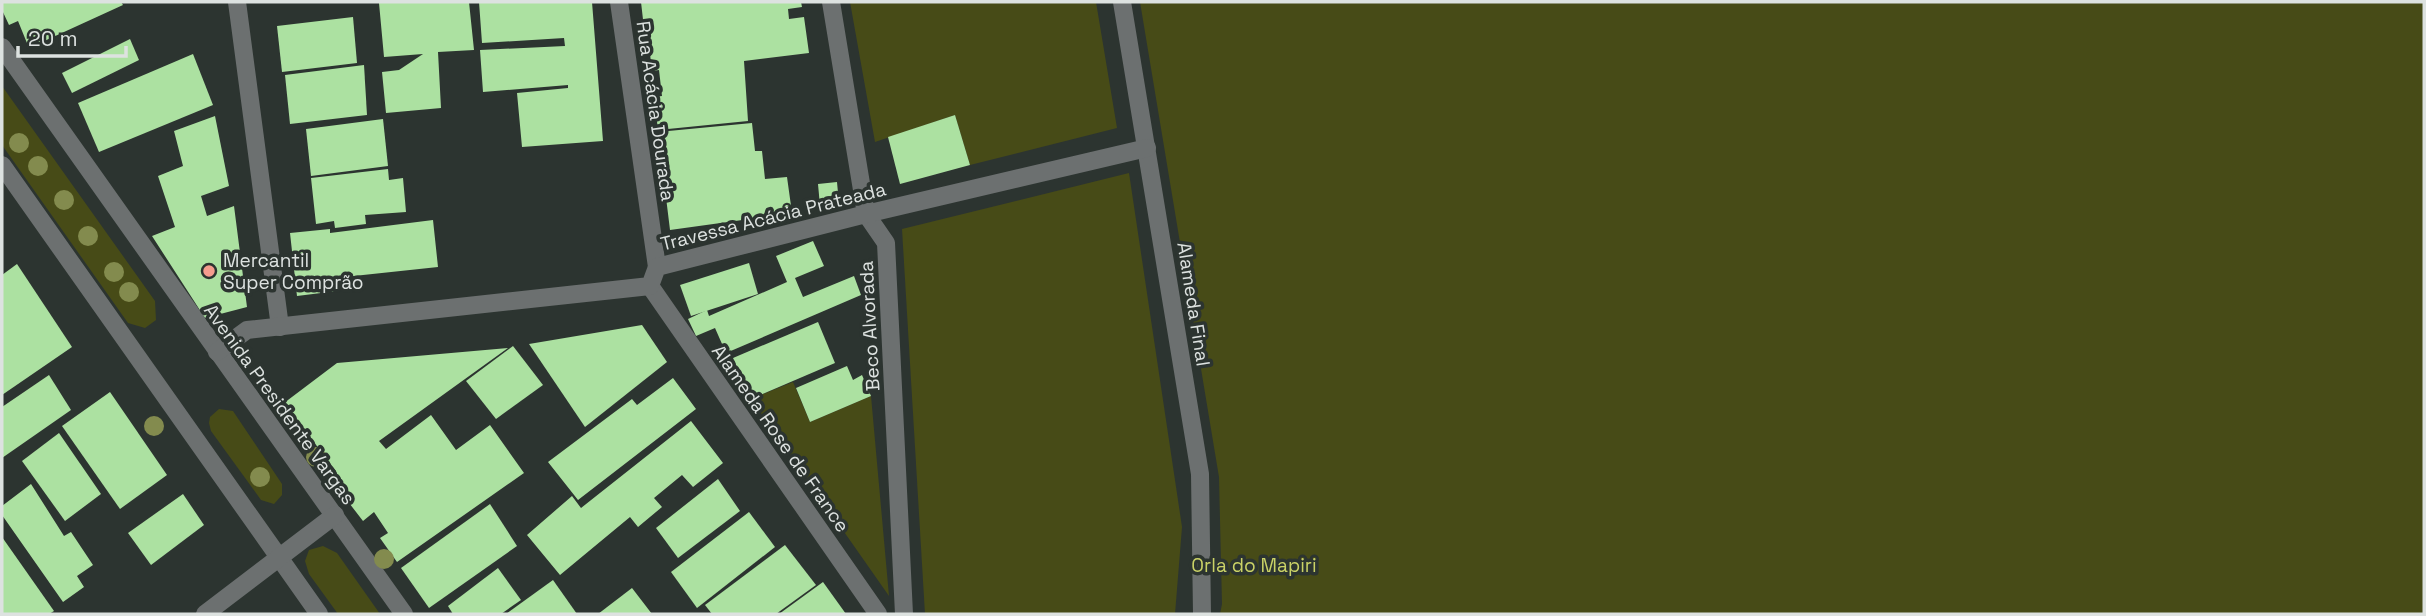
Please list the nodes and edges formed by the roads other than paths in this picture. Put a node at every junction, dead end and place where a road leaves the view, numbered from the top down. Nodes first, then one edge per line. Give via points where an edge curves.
1 (237, 2) edge
2 (619, 2) edge
3 (831, 2) edge
4 (1122, 2) edge
5 (2, 47) edge
6 (1147, 148) junction
7 (2, 165) edge
8 (866, 214) junction
9 (657, 267) junction
10 (650, 286) junction
11 (280, 327) junction
12 (217, 352) junction
13 (335, 515) junction
14 (279, 557) junction
15 (205, 614) edge
16 (319, 614) edge
17 (404, 614) edge
18 (878, 614) edge
19 (904, 614) edge
20 (1202, 614) edge

1 - 11 street
2 - 9 street, Rua Acácia Dourada
3 - 8 street, Beco Alvorada
4 - 6 street, Alameda Final
5 - 12 street, Avenida Presidente Vargas
6 - 8 street, Travessa Acácia Prateada
6 - 20 street, Alameda Final via 1200,474
7 - 14 street
8 - 9 street, Travessa Acácia Prateada
8 - 19 street, Beco Alvorada via 886,243
9 - 10 street, Travessa Acácia Prateada
10 - 11 street
10 - 18 street, Alameda Rose de France
11 - 12 street via 247,330
12 - 13 street, Avenida Presidente Vargas
13 - 14 street
13 - 17 street, Avenida Presidente Vargas
14 - 15 street
14 - 16 street

